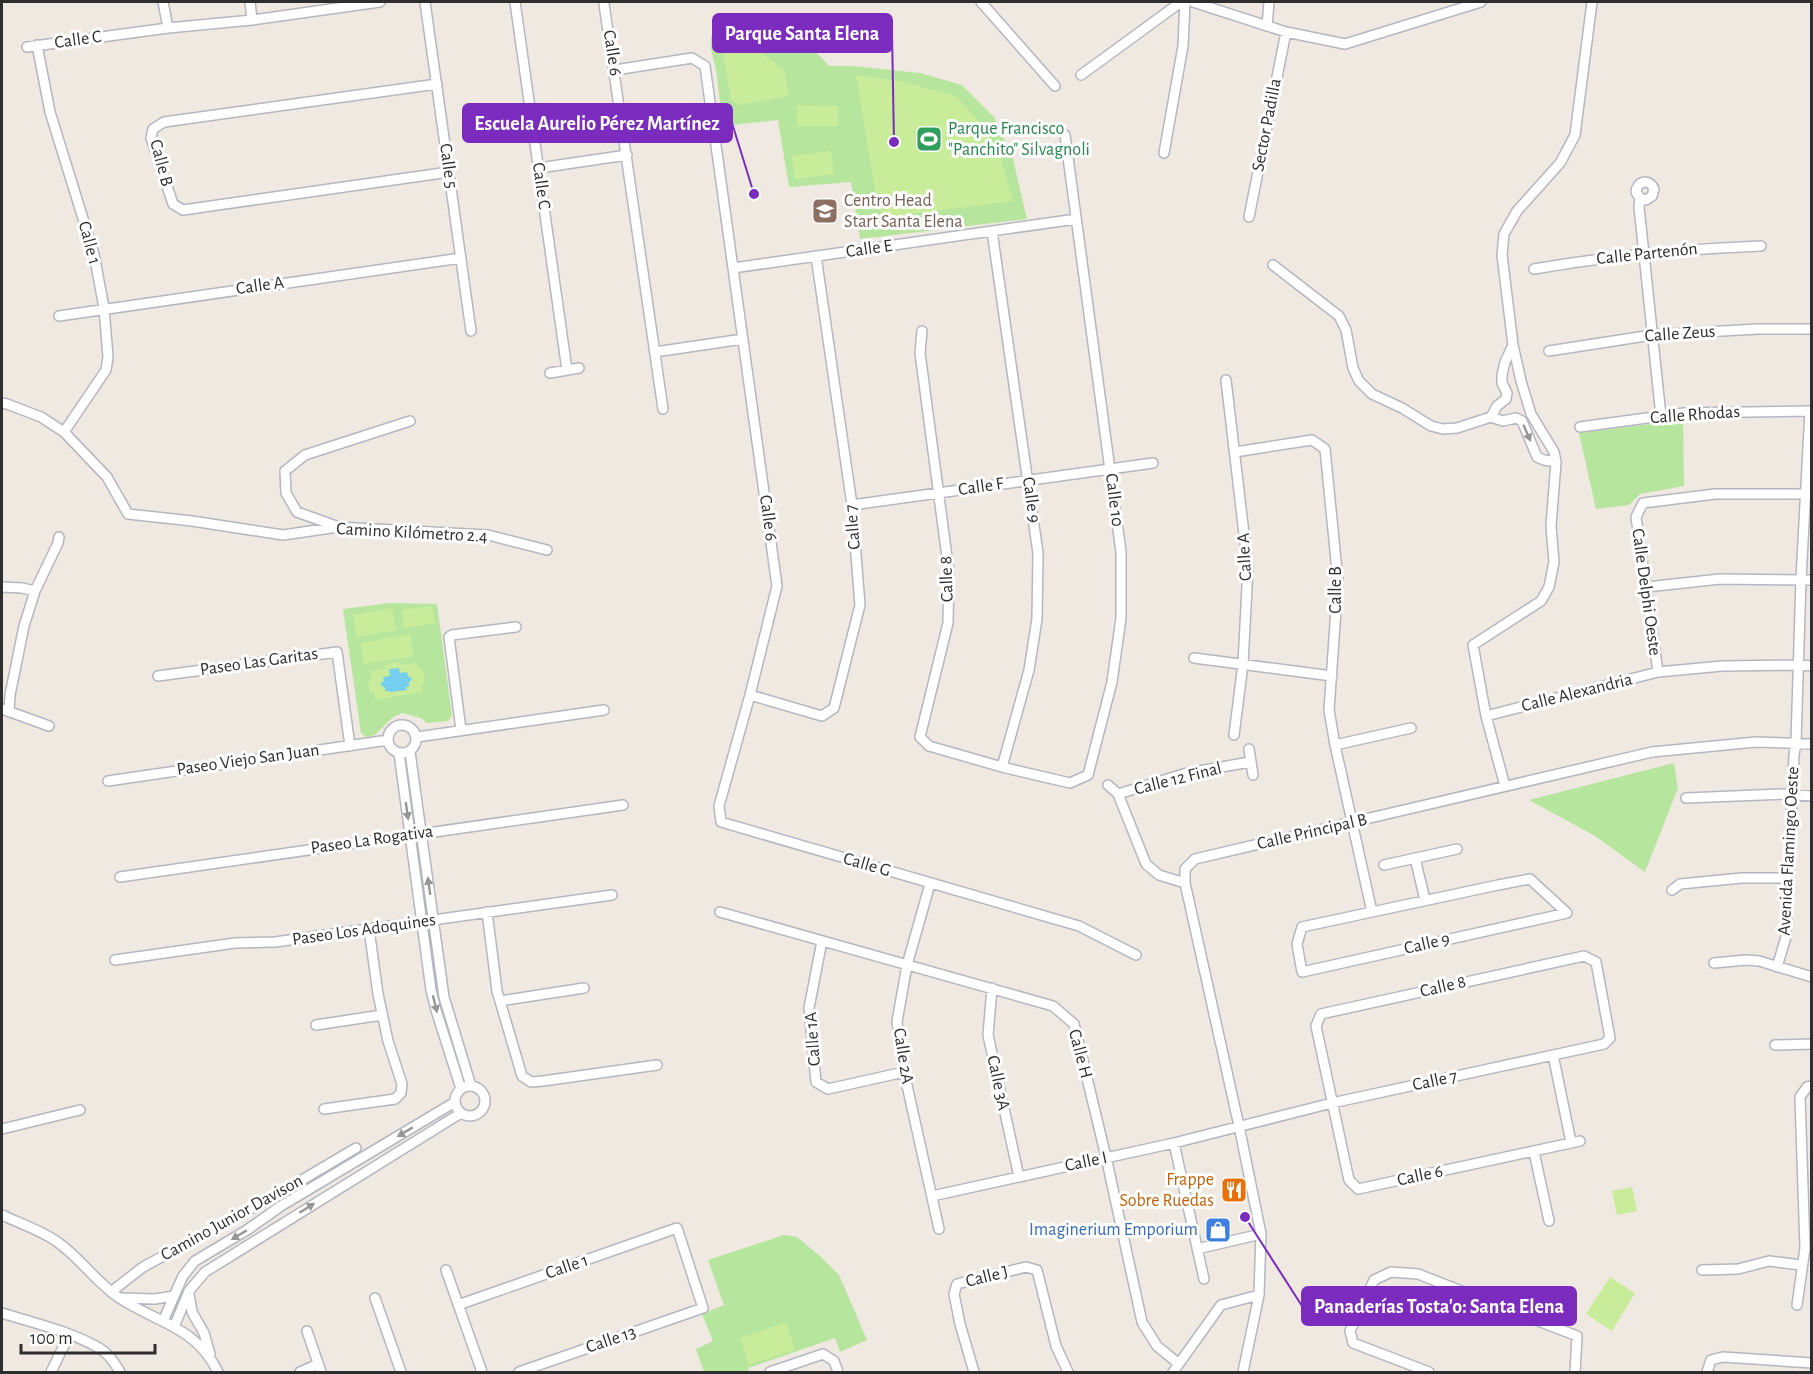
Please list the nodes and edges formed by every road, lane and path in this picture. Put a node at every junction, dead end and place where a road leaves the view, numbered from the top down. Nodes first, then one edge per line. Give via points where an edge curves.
1 (163, 2) edge
2 (250, 2) edge
3 (380, 2) edge
4 (425, 2) edge
5 (515, 2) edge
6 (981, 2) edge
7 (1183, 2) edge
8 (1194, 2) edge
9 (1269, 2) edge
10 (1481, 2) edge
11 (1592, 2) edge
12 (604, 4) dead end
13 (1466, 4) edge
14 (337, 5) edge
15 (252, 20) junction
16 (1267, 26) junction
17 (168, 28) junction
18 (1286, 32) junction
19 (38, 45) junction
20 (27, 47) dead end
21 (615, 70) junction
22 (1081, 75) dead end
23 (437, 84) junction
24 (1055, 86) dead end
25 (1065, 135) dead end
26 (1164, 153) dead end
27 (627, 155) junction
28 (1068, 157) junction
29 (1058, 158) dead end
30 (539, 168) junction
31 (449, 172) junction
32 (1640, 198) dead end
33 (1249, 218) dead end
34 (1076, 219) junction
35 (992, 231) junction
36 (1761, 246) dead end
37 (1644, 254) junction
38 (816, 256) junction
39 (461, 258) junction
40 (1273, 265) dead end
41 (733, 268) junction
42 (1534, 269) dead end
43 (104, 308) junction
44 (60, 316) dead end
45 (1811, 329) edge
46 (922, 331) dead end
47 (471, 332) dead end
48 (1652, 335) junction
49 (743, 339) junction
50 (1513, 345) junction
51 (1549, 351) dead end
52 (655, 352) junction
53 (579, 368) dead end
54 (567, 370) junction
55 (550, 373) dead end
56 (1226, 380) dead end
57 (2, 404) edge
58 (663, 409) dead end
59 (1811, 411) edge
60 (1661, 416) junction
61 (1491, 417) junction
62 (410, 421) dead end
63 (1580, 427) dead end
64 (64, 432) junction
65 (1235, 452) junction
66 (1556, 462) junction
67 (1153, 463) dead end
68 (1111, 469) junction
69 (1028, 481) junction
70 (939, 493) junction
71 (1808, 494) edge
72 (852, 505) junction
73 (338, 527) junction
74 (60, 537) dead end
75 (547, 550) dead end
76 (1806, 579) edge
77 (1647, 587) junction
78 (2, 588) edge
79 (35, 591) junction
80 (516, 627) dead end
81 (1194, 658) dead end
82 (1243, 664) junction
83 (1799, 665) junction
84 (1812, 666) edge
85 (1658, 672) junction
86 (158, 676) dead end
87 (1332, 676) junction
88 (750, 695) junction
89 (604, 710) dead end
90 (5, 711) edge
91 (1486, 716) junction
92 (49, 726) dead end
93 (1411, 728) dead end
94 (461, 730) junction
95 (1234, 735) dead end
96 (417, 736) junction
97 (388, 740) junction
98 (1796, 742) junction
99 (1812, 744) edge
100 (1335, 745) junction
101 (350, 746) junction
102 (1249, 749) dead end
103 (410, 752) junction
104 (399, 753) junction
105 (1251, 762) junction
106 (1002, 768) junction
107 (1252, 776) dead end
108 (108, 781) dead end
109 (1107, 785) dead end
110 (1505, 786) junction
111 (1118, 794) junction
112 (1792, 794) junction
113 (1812, 796) edge
114 (1686, 798) dead end
115 (623, 805) dead end
116 (1352, 823) junction
117 (422, 833) junction
118 (410, 834) junction
119 (1457, 849) dead end
120 (1415, 858) junction
121 (1384, 865) dead end
122 (120, 877) dead end
123 (1789, 878) junction
124 (1185, 883) junction
125 (930, 884) junction
126 (1672, 890) dead end
127 (612, 895) dead end
128 (1425, 900) junction
129 (487, 912) junction
130 (720, 912) dead end
131 (1372, 912) junction
132 (433, 920) junction
133 (422, 922) junction
134 (369, 929) junction
135 (822, 941) junction
136 (1136, 955) dead end
137 (115, 960) dead end
138 (1714, 963) dead end
139 (908, 965) junction
140 (1777, 967) junction
141 (1812, 977) edge
142 (584, 988) dead end
143 (992, 988) junction
144 (500, 1001) junction
145 (382, 1015) junction
146 (1607, 1020) joint
147 (316, 1025) dead end
148 (1812, 1044) edge
149 (1775, 1045) dead end
150 (1553, 1055) junction
151 (657, 1065) dead end
152 (904, 1072) junction
153 (1812, 1086) edge
154 (466, 1088) junction
155 (455, 1102) junction
156 (1332, 1103) junction
157 (324, 1109) dead end
158 (80, 1110) dead end
159 (461, 1113) junction
160 (1239, 1126) junction
161 (2, 1129) edge
162 (1174, 1143) junction
163 (356, 1148) dead end
164 (1534, 1152) junction
165 (1106, 1157) junction
166 (1019, 1177) junction
167 (932, 1196) junction
168 (2, 1215) edge
169 (1549, 1221) dead end
170 (939, 1229) dead end
171 (1261, 1234) junction
172 (1197, 1249) junction
173 (1801, 1264) junction
174 (446, 1270) dead end
175 (1702, 1270) dead end
176 (1204, 1278) dead end
177 (189, 1291) junction
178 (115, 1295) junction
179 (1259, 1295) junction
180 (174, 1296) junction
181 (375, 1298) dead end
182 (458, 1305) junction
183 (1797, 1305) dead end
184 (704, 1308) joint
185 (2, 1313) edge
186 (163, 1321) junction
187 (174, 1327) junction
188 (307, 1331) dead end
189 (69, 1335) junction
190 (213, 1362) junction
191 (1812, 1363) edge
192 (1179, 1364) junction
193 (320, 1369) edge
194 (51, 1372) edge
195 (120, 1372) edge
196 (218, 1372) edge
197 (300, 1372) edge
198 (401, 1372) edge
199 (482, 1372) edge
200 (519, 1372) edge
201 (770, 1372) edge
202 (838, 1372) edge
203 (974, 1372) edge
204 (1068, 1372) edge
205 (1173, 1372) edge
206 (1244, 1372) edge
207 (1429, 1372) edge
208 (1575, 1372) edge
209 (1707, 1372) edge

1 - 17 street
2 - 15 street
3 - 14 street, Calle C
4 - 23 street, Calle 5
5 - 30 street, Calle C
6 - 24 street
7 - 22 street
7 - 26 street via 1184,46
8 - 16 street
9 - 16 street
10 - 13 street
11 - 50 street via 1575,135 1560,162 1517,211 1504,234 1502,255
12 - 21 street, Calle 6
13 - 18 street via 1345,44
14 - 15 street, Calle C
15 - 17 street, Calle C
16 - 18 street
17 - 19 street, Calle C
18 - 33 street, Sector Padilla
19 - 20 street, Calle C
19 - 43 street, Calle 1 via 50,112 94,254
21 - 27 street, Calle 6
21 - 41 street, Calle 6 via 692,58 705,66
23 - 31 street, Calle 5
23 - 31 street, Calle B via 164,122 153,129 151,138 173,204 183,210
25 - 28 street, Calle 10
27 - 30 street
27 - 52 street, Calle 6
28 - 29 street
28 - 34 street, Calle 10
30 - 54 street, Calle C
31 - 39 street, Calle 5
32 - 37 street
34 - 35 street, Calle E
34 - 68 street, Calle 10
35 - 38 street, Calle E
35 - 69 street, Calle 9
36 - 37 street, Calle Partenón
37 - 42 street, Calle Partenón
37 - 48 street
38 - 41 street, Calle E
38 - 72 street, Calle 7
39 - 43 street, Calle A
39 - 47 street, Calle 5
40 - 61 street via 1339,316 1346,330 1353,368 1372,394 1443,429
41 - 49 street, Calle 6
43 - 44 street, Calle A
43 - 64 street, Calle 1 via 106,370
45 - 48 street, Calle Zeus
46 - 70 street, Calle 8 via 920,353
48 - 51 street, Calle Zeus
48 - 60 street
49 - 52 street
49 - 88 street, Calle 6 via 777,586
50 - 61 street via 1502,375 1506,399
50 - 66 street via 1531,414
52 - 58 street, Calle 6
53 - 54 street
54 - 55 street
56 - 65 street, Calle A
57 - 64 street, Camino Kilómetro 2.4 via 41,417
59 - 60 street, Calle Rhodas via 1708,411
59 - 71 street, Avenida Flamingo Oeste
60 - 63 street, Calle Rhodas
61 -> 66 street via 1522,422 1535,455
62 - 73 street via 305,455 285,471 286,493 297,512
64 - 73 street, Camino Kilómetro 2.4 via 107,477 128,514 283,535
65 - 82 street, Calle A via 1248,568
65 - 87 street, Calle B via 1312,441 1325,449 1338,581
66 - 91 street via 1551,526 1554,562 1549,587 1541,601 1473,645
67 - 68 street, Calle F
68 - 69 street, Calle F
68 - 106 street, Calle 10 via 1121,552 1121,618 1112,682 1088,775 1070,783
69 - 70 street, Calle F
69 - 106 street, Calle 9 via 1038,553 1037,619 1029,670
70 - 72 street, Calle F
70 - 106 street, Calle 8 via 950,572 948,622 920,737 928,746
71 - 76 street, Avenida Flamingo Oeste
71 - 77 street, Calle Delphi Oeste via 1715,494 1643,503 1636,517
72 - 88 street, Calle 7 via 860,604 834,708 822,716
73 - 75 street, Camino Kilómetro 2.4 via 488,535
74 - 79 street
76 - 77 street via 1720,579
76 - 83 street, Avenida Flamingo Oeste
77 - 85 street, Calle Delphi Oeste
78 - 79 street
79 - 90 street
80 - 94 street via 449,637
81 - 82 street
82 - 87 street
82 - 95 street, Calle A
83 - 84 street, Calle Alexandria
83 - 85 street, Calle Alexandria
83 - 98 street, Avenida Flamingo Oeste
85 - 91 street, Calle Alexandria
86 - 101 street, Paseo Las Garitas via 337,652
87 - 100 street, Calle B via 1329,710
88 - 125 street, Calle G via 719,806 721,822
89 - 94 street, Paseo Viejo San Juan
90 - 92 street
91 - 110 street
93 - 100 street
94 - 96 street, Paseo Viejo San Juan
96 - 97 street, Paseo Viejo San Juan via 410,727 400,725 392,729
96 - 103 street
97 - 101 street, Paseo Viejo San Juan
97 - 104 street
98 - 99 street, Calle Principal B
98 - 110 street, Calle Principal B via 1652,752
98 - 112 street, Avenida Flamingo Oeste
100 - 116 street, Calle B
101 - 108 street, Paseo Viejo San Juan
102 - 105 street
103 - 104 street
103 - 117 street
104 -> 118 street
105 - 107 street
105 - 111 street, Calle 12 Final via 1187,773
109 - 111 street
110 - 116 street, Calle Principal B
111 - 124 street, Calle 12 Final via 1146,864 1159,875
112 - 113 street
112 - 114 street
112 - 123 street, Avenida Flamingo Oeste
115 - 117 street, Paseo La Rogativa
116 - 124 street, Calle Principal B via 1195,859 1185,869
116 - 131 street
117 - 118 street, Paseo La Rogativa
132 -> 117 street
118 - 122 street, Paseo La Rogativa
118 - 133 street
119 - 120 street
120 - 121 street
120 - 128 street
123 - 126 street via 1680,884
123 - 140 street, Avenida Flamingo Oeste via 1786,936
124 - 160 street
125 - 136 street, Calle G via 1078,926
125 - 139 street, Calle 2A
127 - 129 street, Paseo Los Adoquines
128 - 131 street, Calle 9
128 - 131 street, Calle 9 via 1530,879 1567,913 1302,972 1297,945 1302,927
129 - 132 street, Paseo Los Adoquines
129 - 144 street
130 - 135 street, Calle H
132 - 133 street, Paseo Los Adoquines
132 - 154 street via 444,997
133 - 134 street, Paseo Los Adoquines
133 -> 154 street via 436,1010
134 - 137 street, Paseo Los Adoquines
134 - 145 street
135 - 139 street, Calle H
135 - 152 street, Calle 1A via 809,1008 816,1082 828,1089
138 - 140 street via 1746,960
139 - 143 street, Calle H
139 - 152 street, Calle 2A via 897,1022
140 - 141 street
142 - 144 street
143 - 165 street, Calle H via 1053,1006 1074,1024
143 - 166 street, Calle 3A via 988,1035
144 - 151 street via 522,1076 531,1082
145 - 147 street
145 - 157 street via 402,1084 401,1093 395,1099
146 - 150 street, Calle 7 via 1610,1038 1604,1044
146 - 156 street, Calle 8 via 1596,962 1584,956 1321,1014 1316,1026
148 - 149 street
150 - 156 street, Calle 7
150 - 164 street, Calle 6 via 1576,1141
152 - 167 street, Calle 2A
153 - 173 street via 1800,1097 1804,1222
154 - 155 street
154 - 159 street via 476,1088 483,1094 483,1109 470,1116
155 - 159 street
155 -> 180 street via 195,1261
156 - 160 street, Calle 7
156 - 164 street, Calle 6 via 1349,1180 1358,1189
158 - 161 street
177 -> 159 street via 205,1272
160 - 162 street, Calle I
160 - 171 street
162 - 165 street, Calle I
162 - 172 street
163 - 178 street, Camino Junior Davison via 143,1267
164 - 169 street
165 - 166 street, Calle I
165 - 192 street, Calle H via 1142,1322 1157,1346
166 - 167 street, Calle I
167 - 170 street, Calle 2A
168 - 178 street via 54,1239
171 - 172 street
171 - 179 street
172 - 176 street
173 - 175 street via 1769,1261 1738,1269
173 - 183 street
174 - 182 street
177 - 187 street
177 - 190 street via 192,1312
178 - 180 street via 155,1299
178 - 186 street
179 - 192 street via 1221,1305
179 - 206 street
180 - 186 street
181 - 198 street
182 - 184 street, Calle 1 via 677,1228
182 - 199 street
184 - 200 street, Calle 13
185 - 189 street
186 - 187 street
187 - 190 street via 199,1343
188 - 193 street
189 - 194 street
189 - 195 street via 100,1348
190 - 196 street
191 - 209 street via 1723,1357 1711,1360
192 - 205 street
193 - 197 street
201 - 202 street via 823,1354 834,1361
203 - 204 street, Calle J via 954,1294 957,1284 1026,1267 1037,1270 1056,1346
207 - 208 street via 1353,1343 1350,1331 1374,1280 1391,1272 1418,1274 1577,1336

